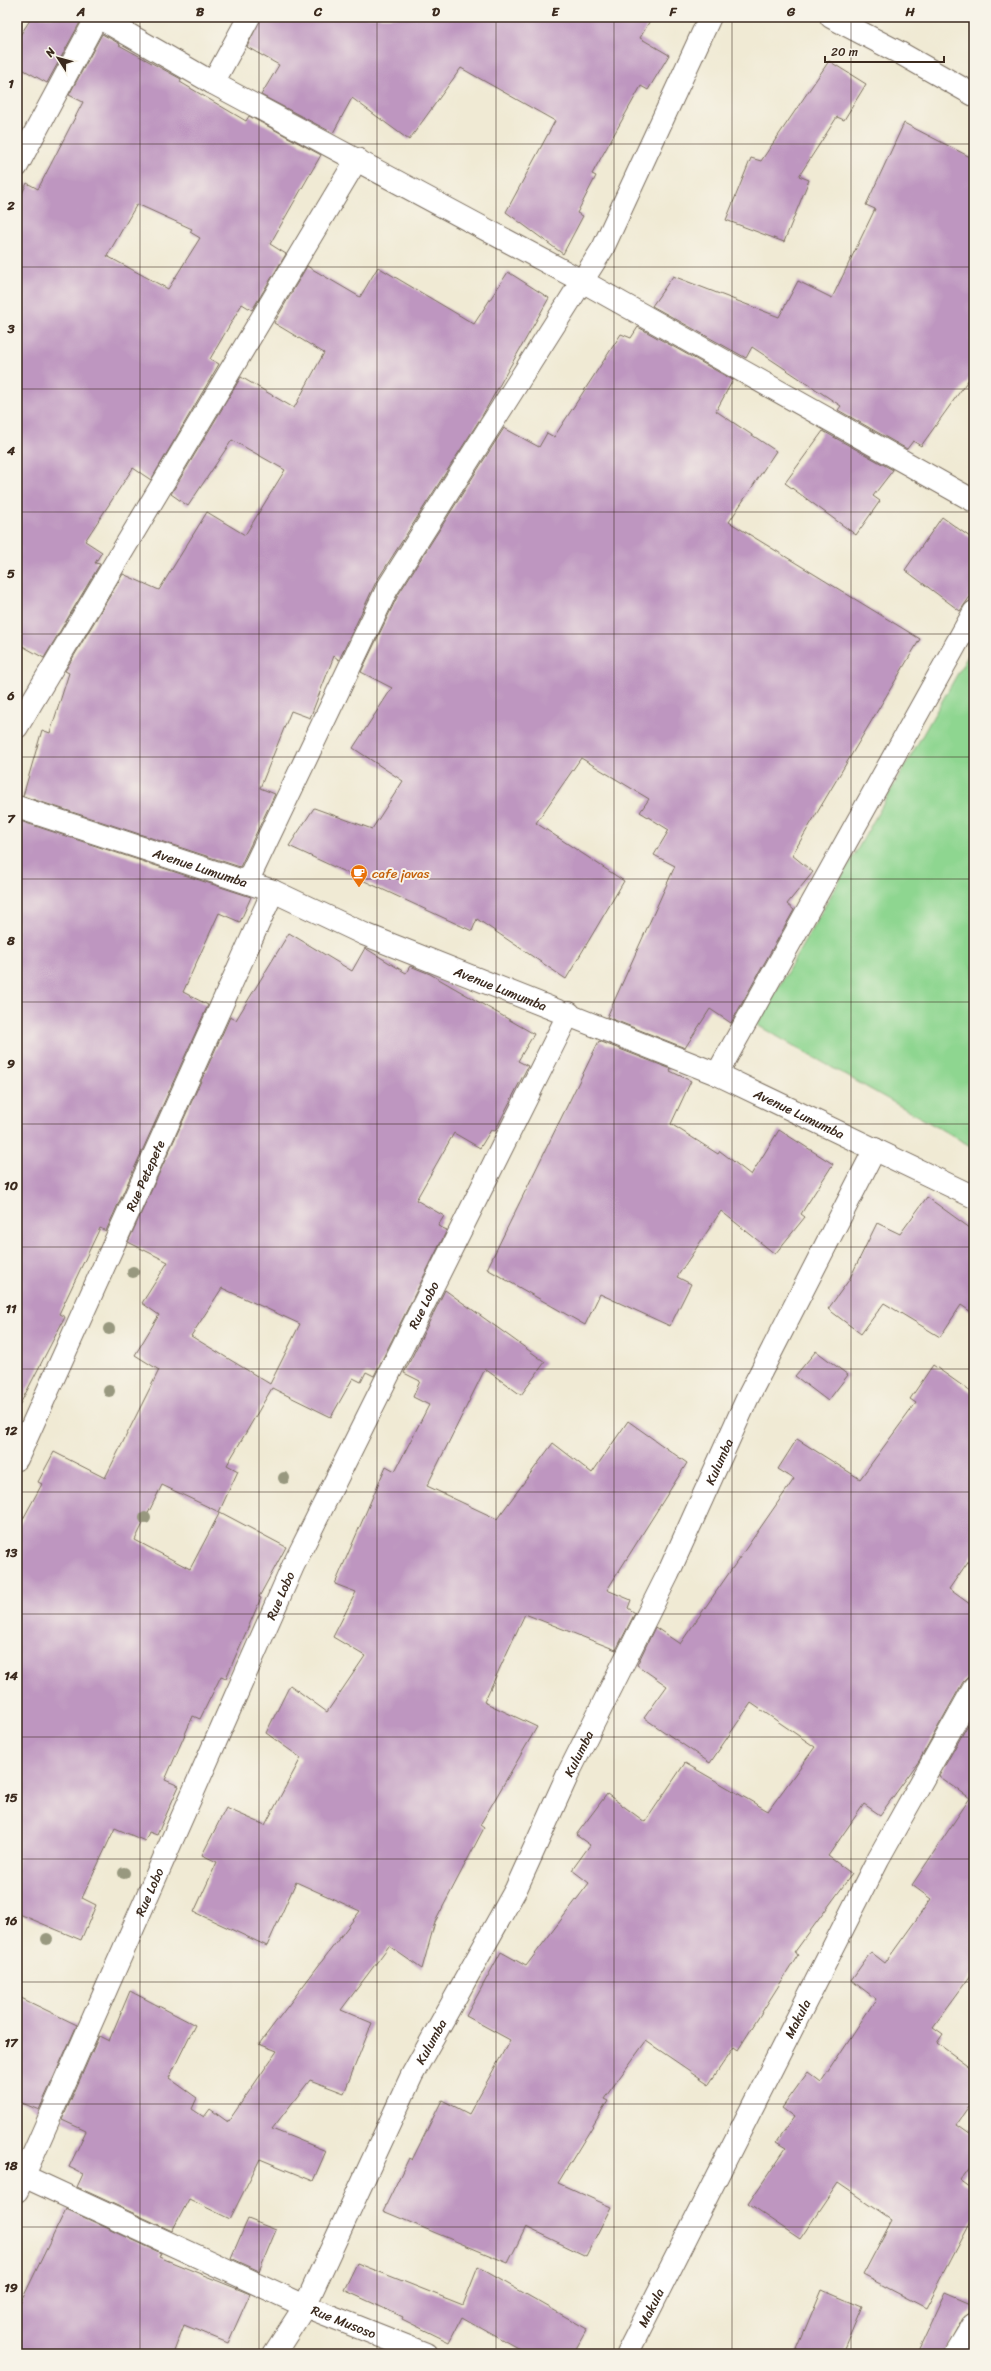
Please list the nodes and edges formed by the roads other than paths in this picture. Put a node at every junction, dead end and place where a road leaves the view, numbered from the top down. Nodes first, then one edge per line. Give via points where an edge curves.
1 (98, 17) edge
2 (249, 17) edge
3 (710, 17) edge
4 (831, 17) edge
5 (212, 83) junction
6 (974, 95) edge
7 (356, 159) junction
8 (17, 166) edge
9 (582, 281) junction
10 (974, 501) edge
11 (974, 612) edge
12 (17, 727) edge
13 (17, 807) edge
14 (247, 882) junction
15 (273, 891) junction
16 (569, 1013) junction
17 (717, 1074) junction
18 (875, 1149) junction
19 (974, 1196) edge
20 (17, 1459) edge
21 (974, 1688) edge
22 (19, 2180) edge
23 (305, 2306) junction
24 (974, 2324) edge
25 (274, 2354) edge
26 (426, 2354) edge
27 (627, 2354) edge
28 (956, 2354) edge

1 - 5 street
1 - 8 street
2 - 5 street
3 - 9 street via 603,248
4 - 6 street
5 - 7 street
7 - 9 street
7 - 12 street
9 - 10 street
9 - 14 street via 387,589
11 - 17 street
13 - 14 street, Avenue Lumumba
14 - 15 street, Avenue Lumumba
15 - 16 street, Avenue Lumumba via 364,934
15 - 20 street, Rue Petepete
16 - 17 street, Avenue Lumumba
16 - 22 street, Rue Lobo via 293,1566
17 - 18 street, Avenue Lumumba
18 - 19 street, Avenue Lumumba
18 - 23 street, Kulumba via 747,1399 668,1574 568,1774 516,1889 412,2075
21 - 27 street, Makula via 878,1859
22 - 23 street, Rue Musoso
23 - 25 street, Kulumba
23 - 26 street, Rue Musoso
24 - 28 street

